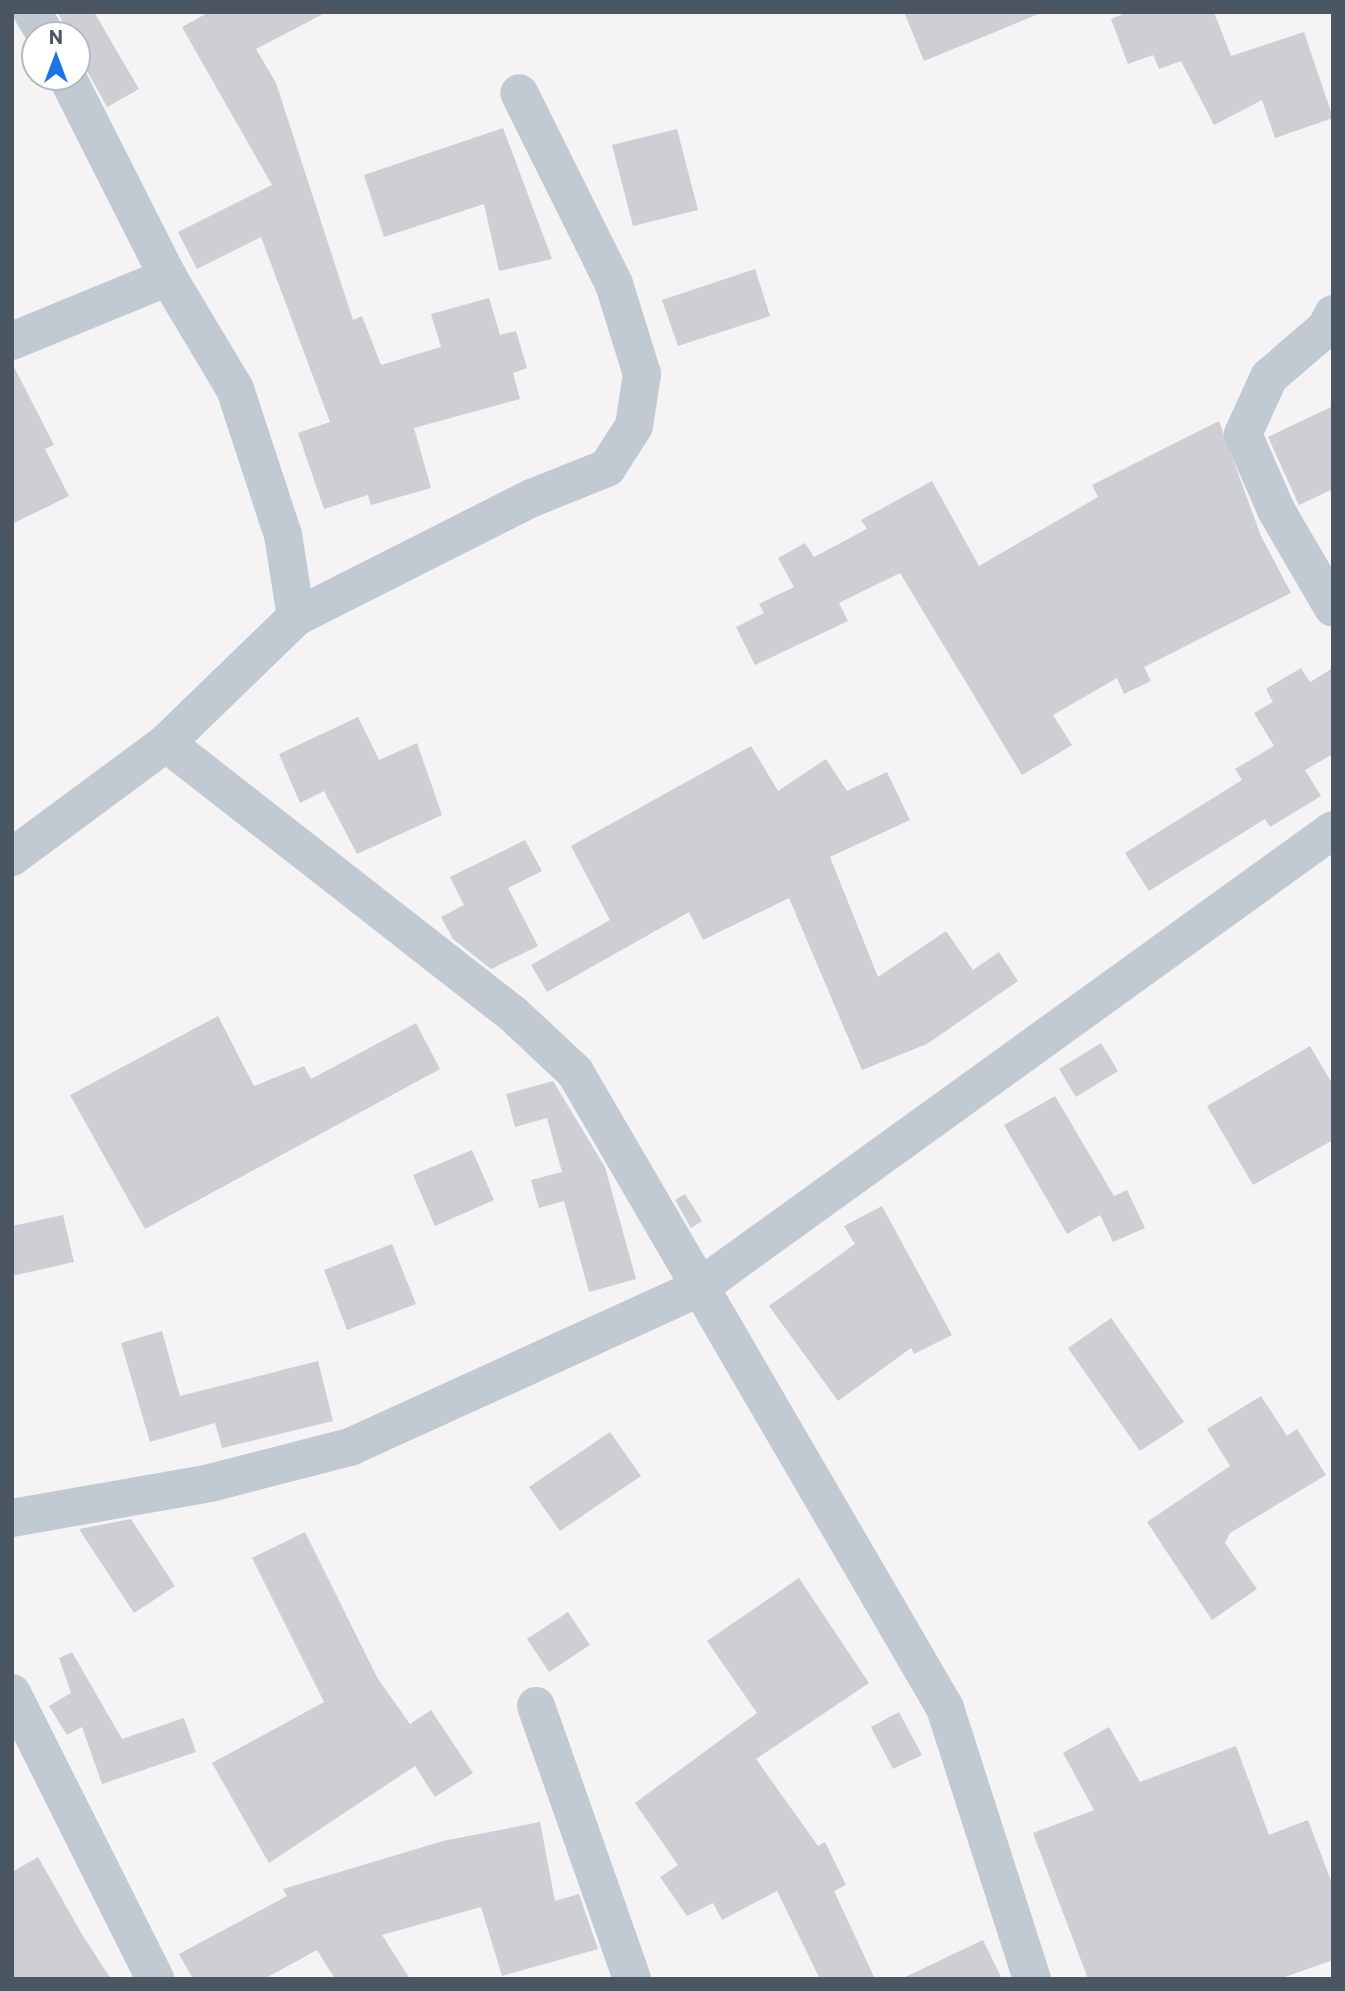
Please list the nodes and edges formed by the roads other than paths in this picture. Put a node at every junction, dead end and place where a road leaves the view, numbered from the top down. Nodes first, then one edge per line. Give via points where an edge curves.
1 (75, 91) edge
2 (519, 93) dead end
3 (168, 277) junction
4 (1333, 314) edge
5 (12, 341) edge
6 (1333, 608) edge
7 (296, 617) junction
8 (166, 743) junction
9 (1333, 830) edge
10 (12, 857) edge
11 (696, 1289) junction
12 (12, 1518) edge
13 (12, 1693) edge
14 (536, 1706) dead end
15 (155, 1979) edge
16 (632, 1979) edge
17 (1032, 1979) edge

1 - 3 street
2 - 7 street via 614,284 642,374 634,426 607,468 532,498
3 - 5 street
3 - 7 street via 235,389 283,535
4 - 6 street via 1326,328 1269,377 1243,434 1276,510
7 - 8 street
8 - 10 street
8 - 11 street via 513,1014 575,1072
9 - 11 street
11 - 12 street via 350,1447 210,1483
11 - 17 street via 945,1707
13 - 15 street
14 - 16 street

